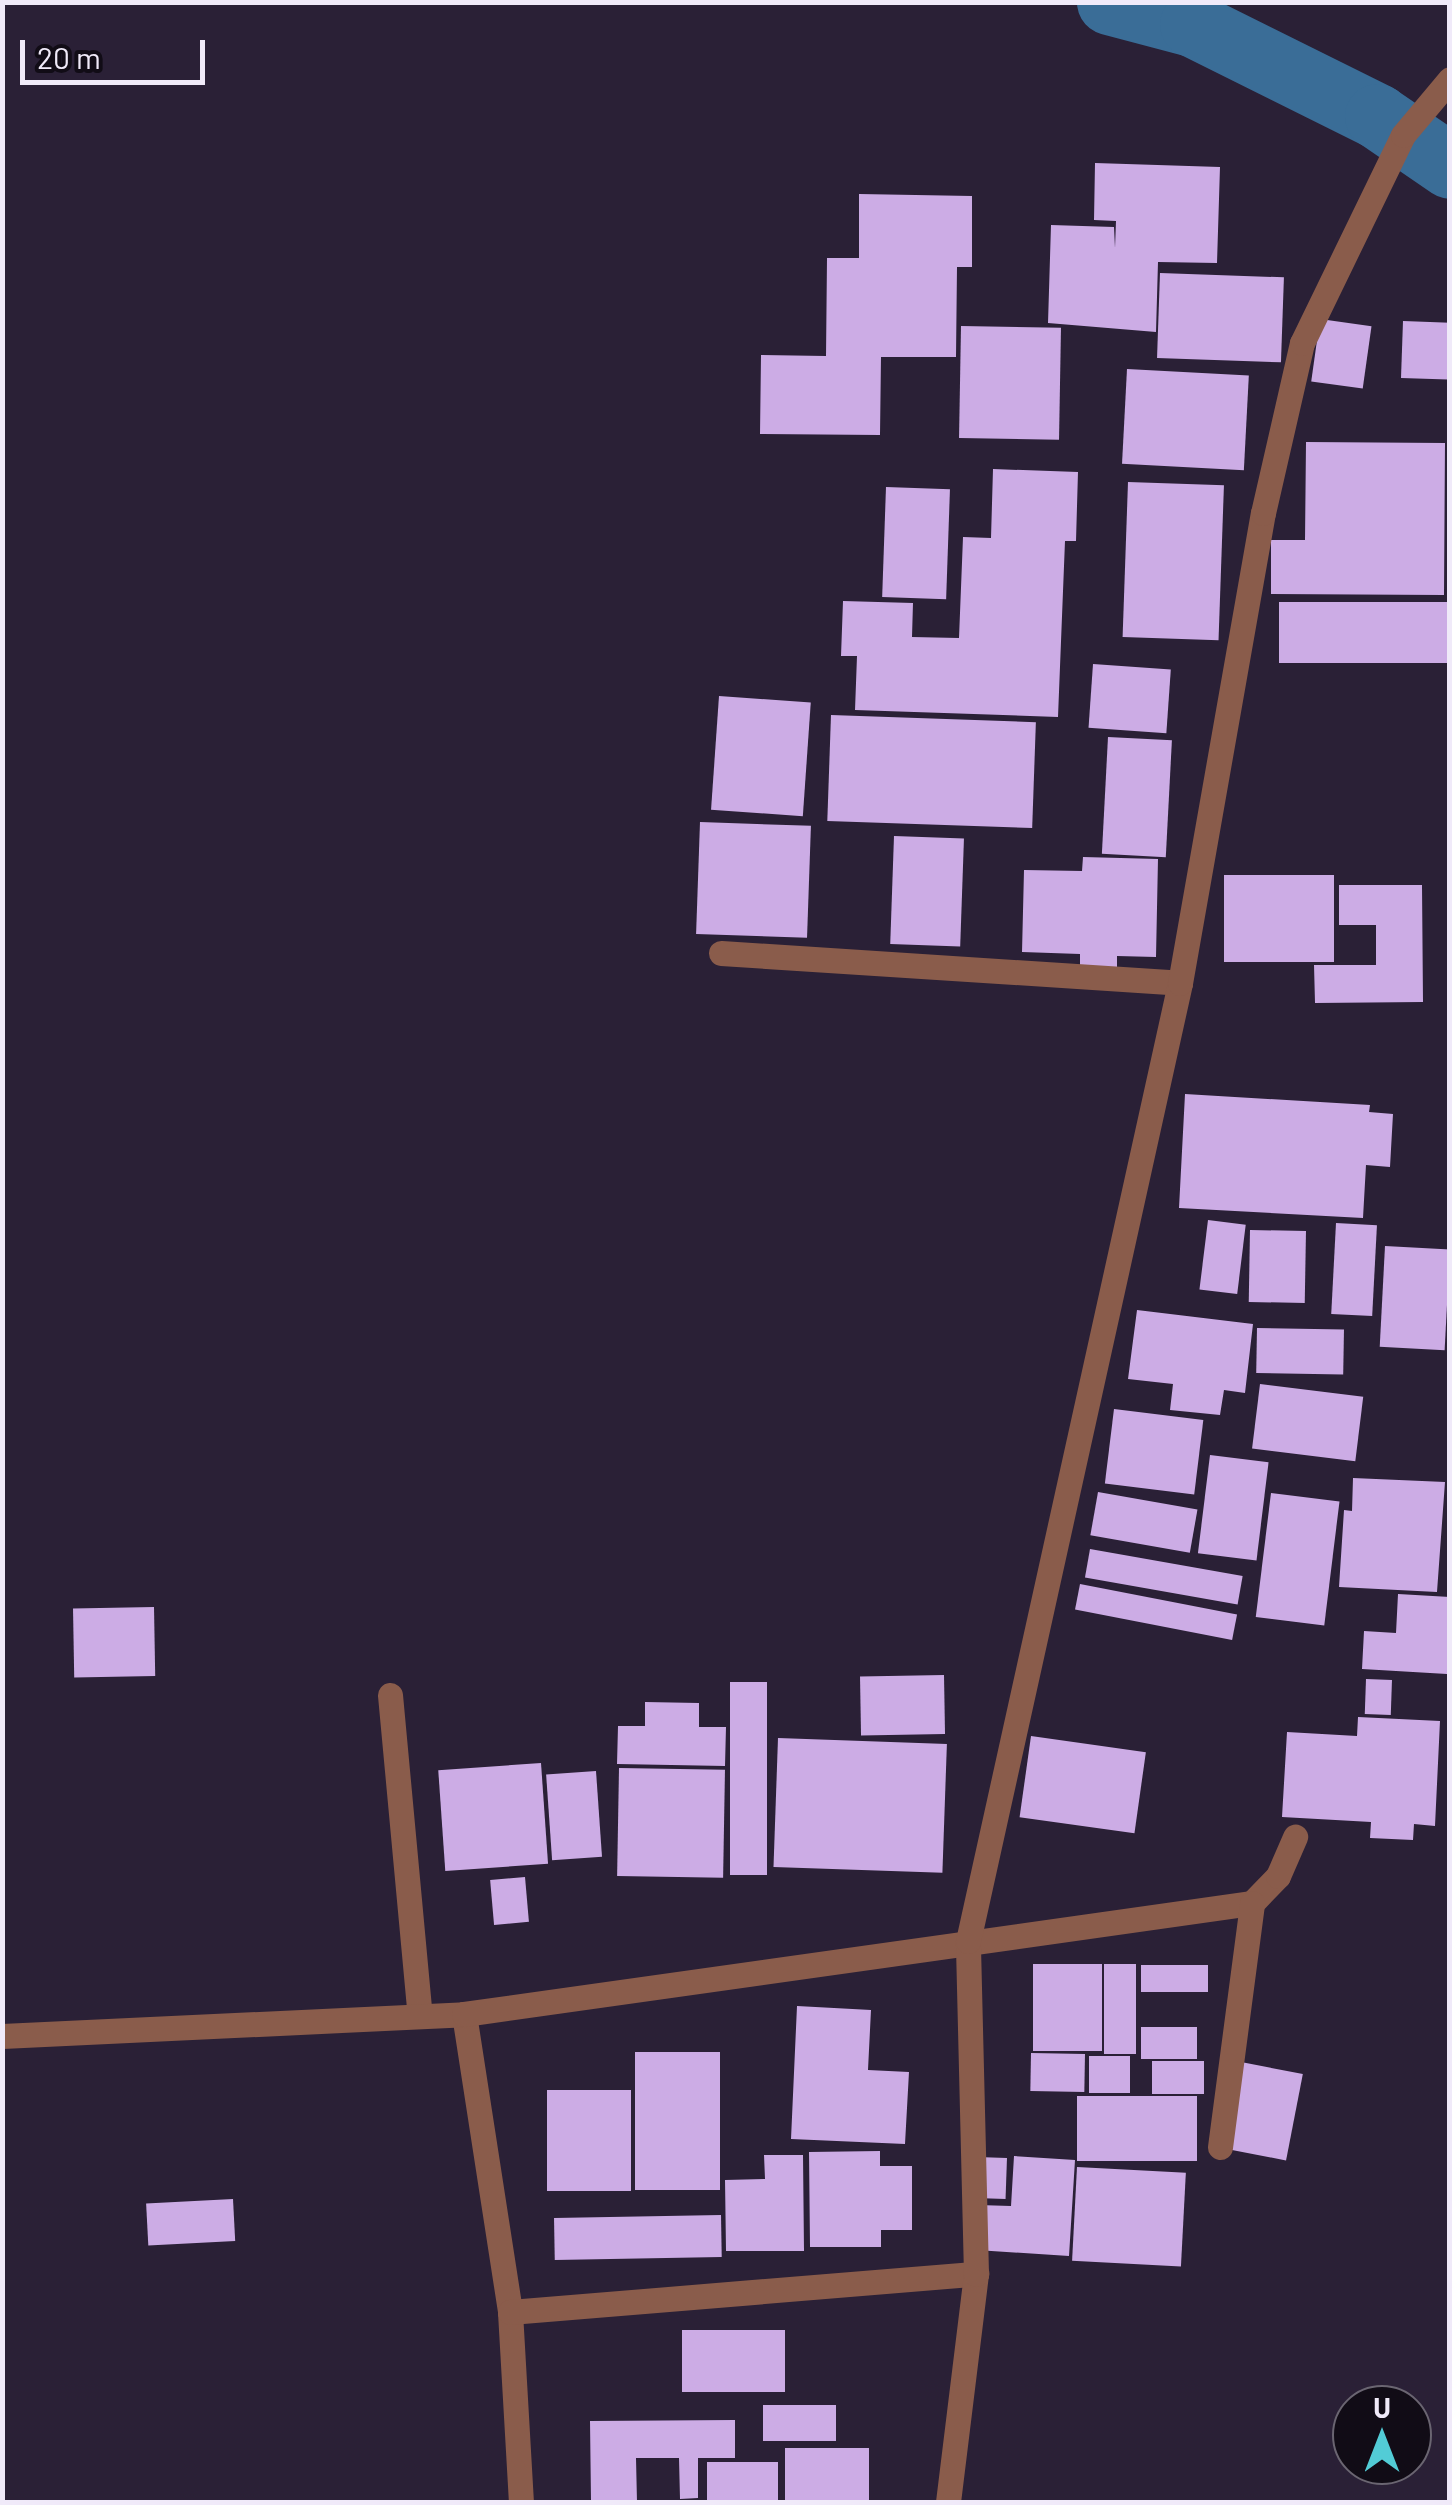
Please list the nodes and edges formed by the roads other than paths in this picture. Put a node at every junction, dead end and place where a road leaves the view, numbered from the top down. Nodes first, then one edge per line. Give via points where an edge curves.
1 (1450, 79) edge
2 (720, 953) dead end
3 (1180, 984) junction
4 (390, 1695) dead end
5 (1295, 1837) dead end
6 (1252, 1903) junction
7 (968, 1942) junction
8 (464, 2014) junction
9 (420, 2016) junction
10 (2, 2036) edge
11 (1220, 2147) dead end
12 (976, 2274) junction
13 (510, 2312) junction
14 (521, 2502) edge
15 (948, 2502) edge

1 - 3 street via 1403,135 1302,343 1263,512
2 - 3 street
3 - 7 street
4 - 9 street
5 - 6 street via 1278,1876
6 - 7 street
6 - 11 street
7 - 8 street
7 - 12 street
8 - 9 street
8 - 13 street
9 - 10 street
12 - 13 street
12 - 15 street
13 - 14 street

